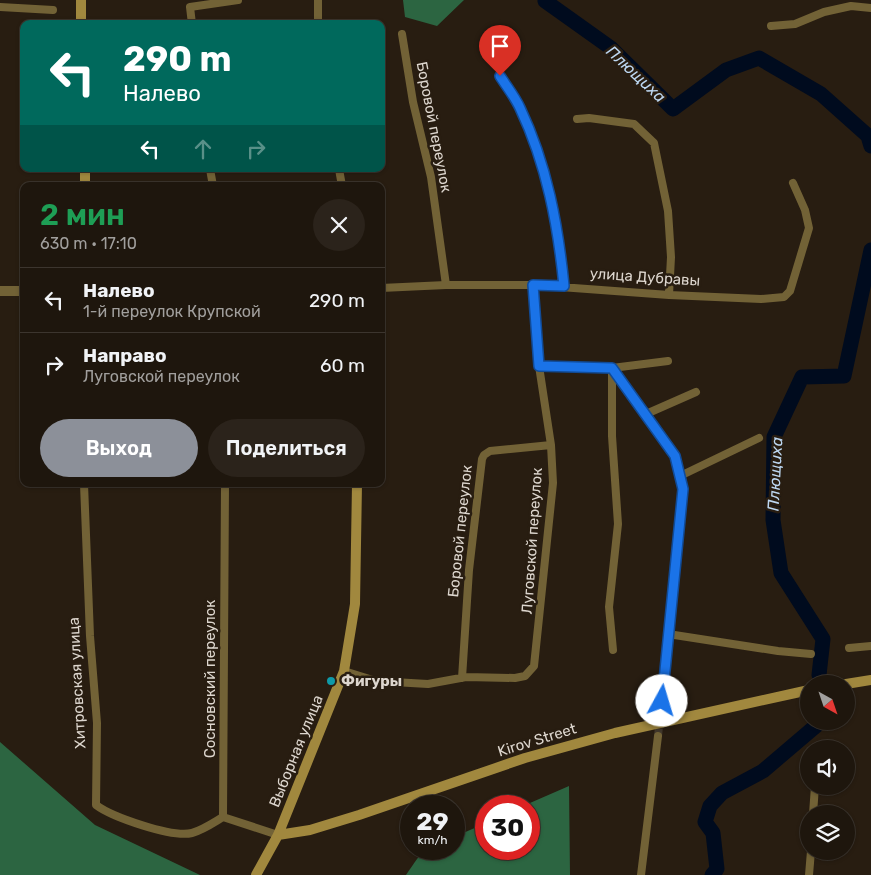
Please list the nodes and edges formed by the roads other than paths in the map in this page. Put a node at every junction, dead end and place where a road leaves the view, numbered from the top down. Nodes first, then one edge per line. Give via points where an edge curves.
1 (238, 0) edge
2 (316, 0) edge
3 (81, 4) edge
4 (0, 8) edge
5 (871, 8) edge
6 (53, 10) dead end
7 (81, 20) edge
8 (192, 20) edge
9 (318, 20) edge
10 (771, 26) dead end
11 (402, 34) dead end
12 (500, 76) dead end
13 (577, 119) dead end
14 (793, 184) dead end
15 (446, 285) junction
16 (533, 285) junction
17 (564, 286) junction
18 (385, 288) edge
19 (0, 291) edge
20 (20, 291) edge
21 (669, 295) junction
22 (668, 361) dead end
23 (539, 366) junction
24 (612, 368) junction
25 (696, 392) dead end
26 (646, 414) junction
27 (759, 438) dead end
28 (551, 445) junction
29 (680, 476) junction
30 (84, 487) edge
31 (225, 487) edge
32 (357, 487) edge
33 (668, 634) junction
34 (871, 646) edge
35 (849, 648) dead end
36 (613, 650) dead end
37 (811, 654) dead end
38 (344, 671) junction
39 (462, 678) junction
40 (871, 680) edge
41 (855, 683) edge
42 (800, 692) edge
43 (661, 707) tunnel mouth
44 (658, 736) tunnel mouth
45 (223, 817) junction
46 (278, 834) junction
47 (810, 860) edge
48 (256, 875) edge
49 (641, 875) edge
50 (810, 875) edge

1 - 8 street via 190,6
2 - 9 street
3 - 7 main road
4 - 6 street
5 - 10 street via 851,6 824,12 795,24
11 - 15 street, Боровой переулок via 413,102 431,177
12 - 17 street via 519,107 538,150 561,250
13 - 21 street via 634,124 654,143 668,211
14 - 21 street, улица Дубравы via 806,210 809,228 790,291 784,297
15 - 16 street, улица Дубравы
15 - 18 street, улица Дубравы
16 - 17 street, улица Дубравы
16 - 23 street, Луговской переулок
17 - 21 street, улица Дубравы
19 - 20 street
22 - 24 street
23 - 24 street
23 - 28 street, Луговской переулок
24 - 26 street
24 - 36 street via 612,436 618,524 609,607
25 - 26 street
26 - 29 street via 675,456
27 - 29 street
28 - 39 street, Боровой переулок via 490,452 482,458 469,570
28 - 39 street, Луговской переулок via 552,497 536,661 525,676
29 - 33 street via 683,489
30 - 45 street, Хитровская улица via 97,723 96,805 104,811 162,831 190,834
31 - 45 street, Сосновский переулок
32 - 38 main road, Выборная улица via 355,604
33 - 37 street
33 - 43 street
34 - 35 street
38 - 39 street via 376,681 428,684
38 - 46 main road, Выборная улица
40 - 41 main road
42 - 46 main road, Kirov Street via 615,733 525,758 310,830
44 - 49 street
45 - 46 street
46 - 48 main road, Выборная улица
47 - 50 street

